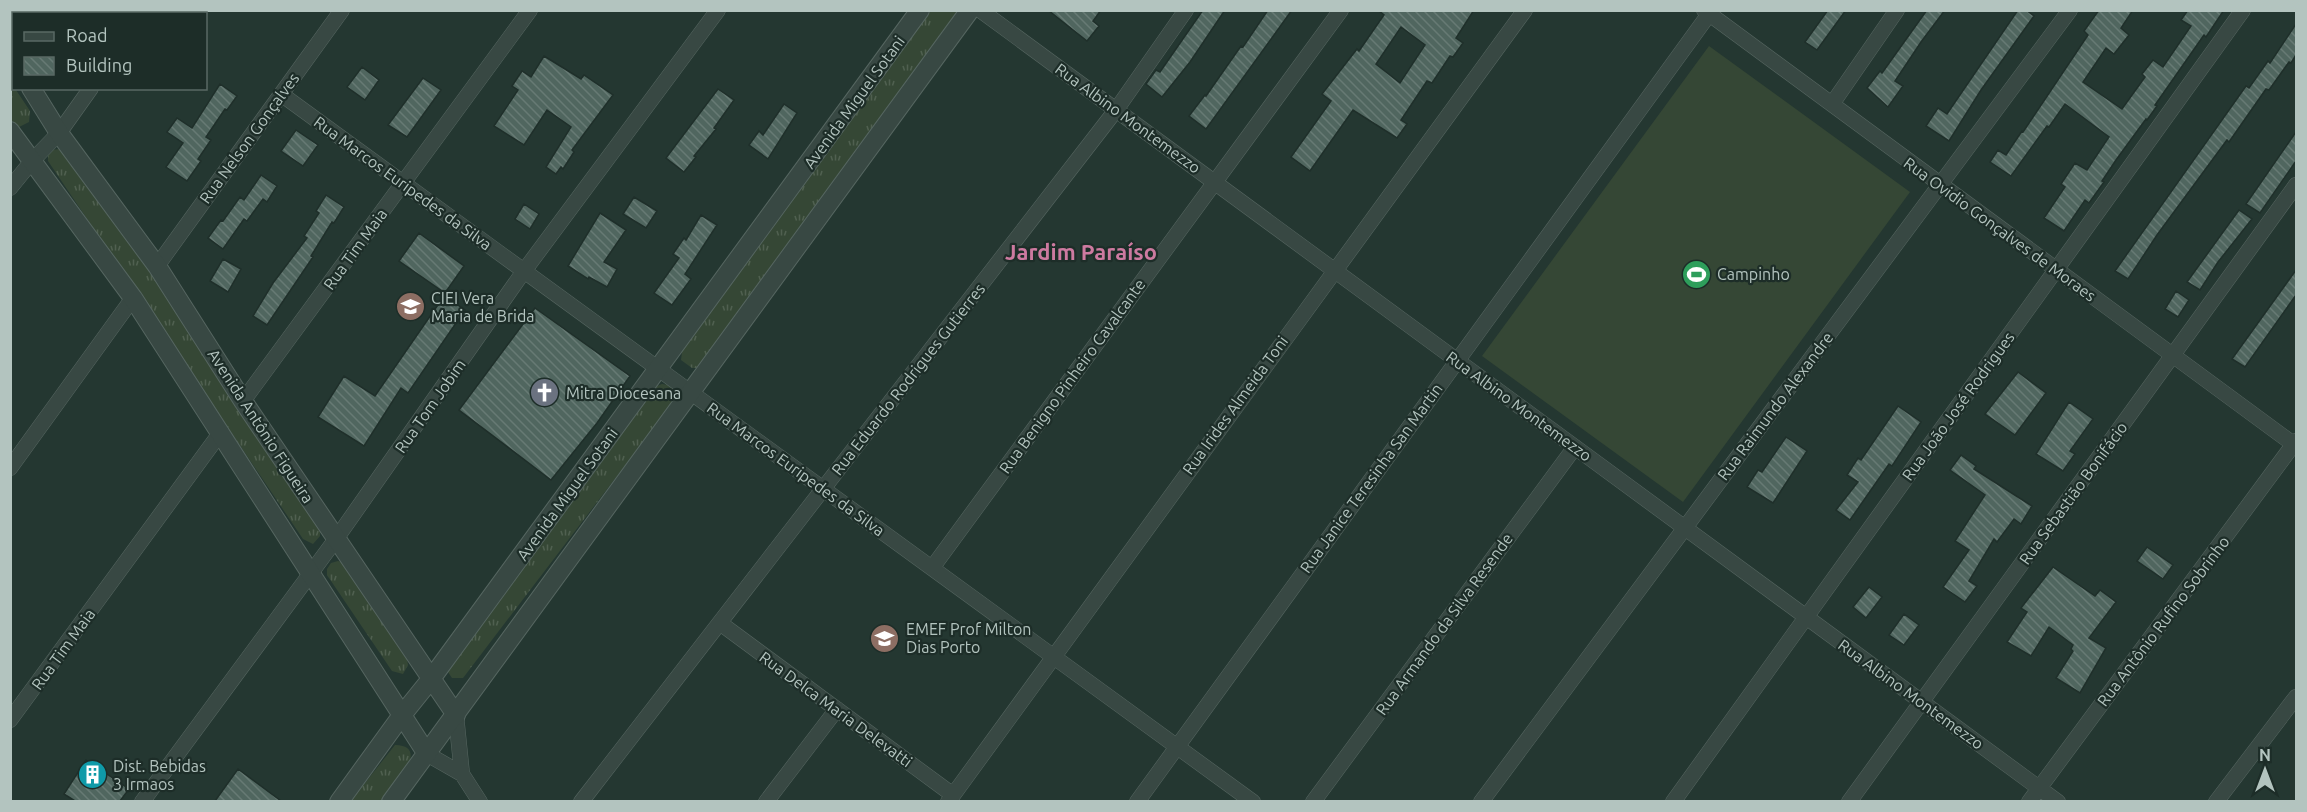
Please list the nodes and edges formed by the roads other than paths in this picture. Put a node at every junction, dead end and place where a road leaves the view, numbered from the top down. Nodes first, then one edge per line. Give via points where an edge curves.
1 (342, 10) edge
2 (530, 10) edge
3 (718, 10) edge
4 (920, 10) edge
5 (970, 10) edge
6 (980, 10) edge
7 (1186, 10) edge
8 (1341, 10) edge
9 (1525, 10) edge
10 (1897, 10) edge
11 (2070, 10) edge
12 (2243, 10) edge
13 (1709, 12) edge
14 (32, 90) edge
15 (90, 90) edge
16 (281, 94) junction
17 (1832, 105) junction
18 (1116, 110) junction
19 (10, 131) edge
20 (59, 133) junction
21 (32, 161) junction
22 (1215, 182) junction
23 (403, 183) junction
24 (1941, 184) junction
25 (2296, 185) edge
26 (10, 188) edge
27 (157, 266) junction
28 (1334, 270) junction
29 (2056, 270) junction
30 (524, 271) junction
31 (133, 298) junction
32 (2173, 356) junction
33 (1457, 360) junction
34 (658, 369) junction
35 (691, 393) junction
36 (243, 401) junction
37 (221, 432) junction
38 (2296, 444) edge
39 (1575, 447) junction
40 (10, 468) edge
41 (823, 489) junction
42 (1685, 527) junction
43 (336, 539) junction
44 (932, 568) junction
45 (310, 573) junction
46 (1806, 617) junction
47 (720, 622) junction
48 (1052, 656) junction
49 (432, 679) junction
50 (2296, 697) edge
51 (1922, 701) junction
52 (837, 709) junction
53 (402, 715) junction
54 (456, 715) junction
55 (10, 720) edge
56 (1178, 747) junction
57 (427, 754) junction
58 (462, 774) junction
59 (2039, 788) junction
60 (951, 798) edge
61 (142, 801) edge
62 (339, 801) edge
63 (391, 801) edge
64 (480, 801) edge
65 (581, 801) edge
66 (766, 801) edge
67 (1137, 801) edge
68 (1253, 801) edge
69 (1313, 801) edge
70 (1481, 801) edge
71 (1673, 801) edge
72 (1849, 801) edge
73 (2029, 801) edge
74 (2058, 801) edge
75 (2216, 801) edge

1 - 16 street, Rua Nelson Gonçalves
2 - 23 street, Rua Tim Maia
3 - 30 street, Rua Tom Jobim
4 - 34 street, Avenida Miguel Sotani
5 - 35 street
6 - 18 street, Rua Albino Montemezzo
7 - 18 street, Rua Eduardo Rodrigues Gutierres
8 - 22 street, Rua Benigno Pinheiro Cavalcante
9 - 28 street, Rua Irides Almeida Toni
10 - 17 street
11 - 24 street, Rua Raimundo Alexandre
12 - 29 street, Rua João José Rodrigues
13 - 17 street, Rua Ovidio Gonçalves de Moraes
13 - 33 street, Rua Janice Teresinha San Martin
14 - 20 street, Avenida Antônio Figueira
15 - 20 street
16 - 23 street, Rua Marcos Euripedes da Silva
16 - 27 street, Rua Nelson Gonçalves
17 - 24 street, Rua Ovidio Gonçalves de Moraes
18 - 22 street, Rua Albino Montemezzo
18 - 41 street, Rua Eduardo Rodrigues Gutierres
19 - 21 street, Avenida Antônio Figueira
20 - 21 street
20 - 27 street, Avenida Antônio Figueira
21 - 26 street
21 - 31 street, Avenida Antônio Figueira
22 - 28 street, Rua Albino Montemezzo
22 - 44 street, Rua Benigno Pinheiro Cavalcante
23 - 30 street, Rua Marcos Euripedes da Silva
23 - 36 street, Rua Tim Maia
24 - 29 street, Rua Ovidio Gonçalves de Moraes
24 - 42 street, Rua Raimundo Alexandre
25 - 32 street, Rua Sebastião Bonifácio
27 - 36 street, Avenida Antônio Figueira
28 - 33 street, Rua Albino Montemezzo
28 - 48 street, Rua Irides Almeida Toni
29 - 32 street, Rua Ovidio Gonçalves de Moraes
29 - 46 street, Rua João José Rodrigues
30 - 34 street, Rua Marcos Euripedes da Silva
30 - 43 street, Rua Tom Jobim
31 - 37 street, Avenida Antônio Figueira
31 - 40 street
32 - 38 street, Rua Ovidio Gonçalves de Moraes
32 - 51 street, Rua Sebastião Bonifácio
33 - 39 street, Rua Albino Montemezzo
33 - 56 street, Rua Janice Teresinha San Martin
34 - 35 street, Rua Marcos Euripedes da Silva
34 - 49 street, Avenida Miguel Sotani
35 - 41 street, Rua Marcos Euripedes da Silva
35 - 54 street
36 - 43 street, Avenida Antônio Figueira
37 - 45 street, Avenida Antônio Figueira
37 - 55 street, Rua Tim Maia
38 - 59 street, Rua Antônio Rufino Sobrinho
39 - 42 street, Rua Albino Montemezzo
39 - 69 street, Rua Armando da Silva Resende
41 - 44 street, Rua Marcos Euripedes da Silva
41 - 47 street, Rua Eduardo Rodrigues Gutierres
42 - 46 street, Rua Albino Montemezzo
42 - 70 street, Rua Raimundo Alexandre
43 - 45 street, Rua Tom Jobim
43 - 49 street, Avenida Antônio Figueira
44 - 48 street, Rua Marcos Euripedes da Silva
45 - 53 street, Avenida Antônio Figueira
45 - 61 street, Rua Tom Jobim
46 - 51 street, Rua Albino Montemezzo
46 - 71 street, Rua João José Rodrigues
47 - 52 street, Rua Delca Maria Delevatti
47 - 65 street, Rua Eduardo Rodrigues Gutierres
48 - 56 street, Rua Marcos Euripedes da Silva
48 - 60 street, Rua Irides Almeida Toni
49 - 53 street, Avenida Miguel Sotani
49 - 54 street, Avenida Antônio Figueira
50 - 75 street
51 - 59 street, Rua Albino Montemezzo
51 - 72 street, Rua Sebastião Bonifácio
52 - 60 street, Rua Delca Maria Delevatti
52 - 66 street
53 - 57 street, Avenida Antônio Figueira
53 - 62 street, Avenida Miguel Sotani
54 - 57 street
54 - 58 street, Avenida Antônio Figueira
56 - 67 street, Rua Janice Teresinha San Martin
56 - 68 street, Rua Marcos Euripedes da Silva
57 - 58 street, Avenida Antônio Figueira
57 - 63 street
58 - 64 street, Avenida Antônio Figueira
59 - 73 street, Rua Antônio Rufino Sobrinho
59 - 74 street, Rua Albino Montemezzo

